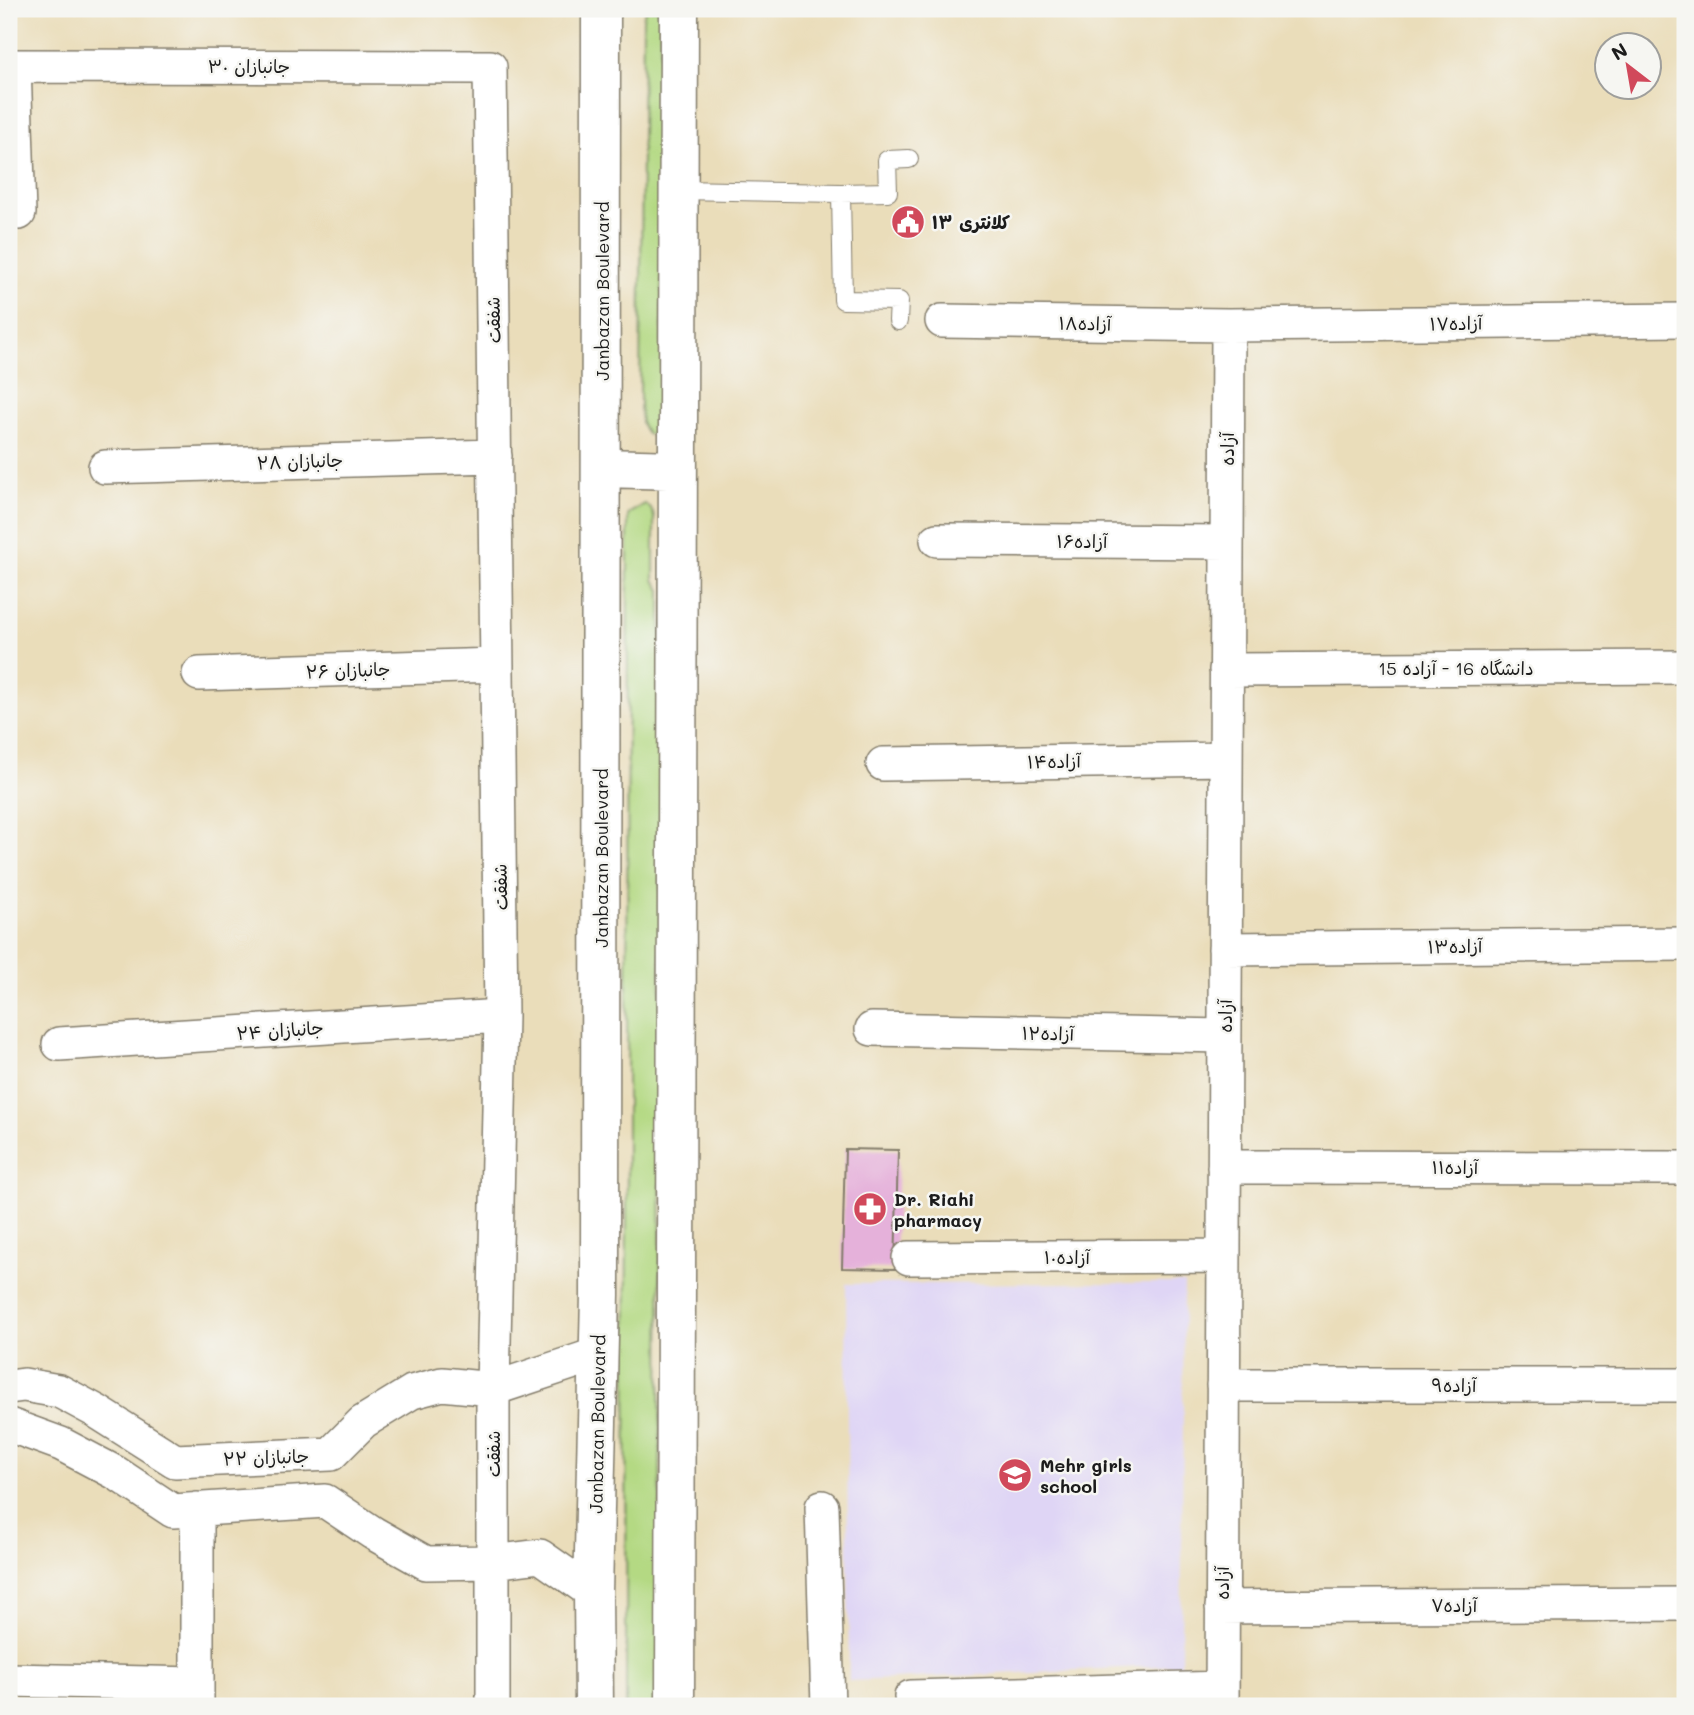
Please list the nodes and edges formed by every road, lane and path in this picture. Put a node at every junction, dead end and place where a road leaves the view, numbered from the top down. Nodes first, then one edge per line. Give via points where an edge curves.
1 (601, 9) edge
2 (679, 9) edge
3 (11, 66) edge
4 (490, 67) joint
5 (909, 159) dead end
6 (678, 190) junction
7 (841, 193) junction
8 (19, 213) dead end
9 (1685, 320) edge
10 (898, 321) dead end
11 (942, 321) dead end
12 (1228, 325) junction
13 (495, 456) junction
14 (105, 467) dead end
15 (602, 468) junction
16 (677, 470) junction
17 (937, 540) dead end
18 (1227, 542) junction
19 (497, 665) junction
20 (1685, 667) edge
21 (1226, 670) junction
22 (199, 674) dead end
23 (1226, 759) junction
24 (883, 764) dead end
25 (1685, 944) edge
26 (1225, 949) junction
27 (501, 1016) junction
28 (872, 1030) dead end
29 (1224, 1036) junction
30 (59, 1044) dead end
31 (1224, 1167) junction
32 (1685, 1168) edge
33 (1224, 1256) junction
34 (909, 1258) dead end
35 (598, 1354) junction
36 (1223, 1385) junction
37 (1685, 1385) edge
38 (9, 1388) edge
39 (492, 1389) junction
40 (9, 1425) edge
41 (822, 1507) dead end
42 (197, 1509) junction
43 (493, 1562) junction
44 (593, 1593) junction
45 (1685, 1604) edge
46 (1222, 1607) junction
47 (9, 1680) edge
48 (197, 1695) edge
49 (911, 1697) dead end
50 (1222, 1697) edge
51 (492, 1706) edge
52 (594, 1706) edge
53 (675, 1706) edge
54 (828, 1706) edge

1 - 15 main road, Janbazan Boulevard
2 - 6 main road
3 - 4 street, جانبازان ۳۰
3 - 8 street
4 - 13 street, شفقت
5 - 7 lane via 887,160 888,192
6 - 7 lane
6 - 16 main road
7 - 10 lane via 843,300 899,301
9 - 12 street, آزاده۱۷
11 - 12 street, آزاده۱۸
12 - 18 street, آزاده
13 - 14 street, جانبازان ۲۸
13 - 19 street, شفقت
15 - 16 main road
15 - 35 main road, Janbazan Boulevard
16 - 53 main road
17 - 18 street, آزاده۱۶
18 - 21 street, آزاده
19 - 22 street, جانبازان ۲۶
19 - 27 street, شفقت
20 - 21 street, دانشگاه 16 - آزاده 15
21 - 23 street, آزاده
23 - 24 street, آزاده۱۴
23 - 26 street, آزاده
25 - 26 street, آزاده۱۳
26 - 29 street, آزاده
27 - 30 street, جانبازان ۲۴
27 - 39 street, شفقت
28 - 29 street, آزاده۱۲
29 - 31 street, آزاده
31 - 32 street, آزاده۱۱
31 - 33 street, آزاده
33 - 34 street, آزاده۱۰
33 - 36 street, آزاده
35 - 39 street, جانبازان ۲۲
35 - 44 main road, Janbazan Boulevard
36 - 37 street, آزاده۹
36 - 46 street, آزاده
38 - 39 street, جانبازان ۲۲ via 24,1385 59,1391 175,1461 331,1454 363,1422 412,1392 442,1384
39 - 43 street, شفقت
40 - 42 street via 83,1455 173,1511
41 - 54 street
42 - 43 street via 326,1501 426,1563
42 - 48 street
43 - 44 street via 541,1556
43 - 51 street, شفقت
44 - 52 main road, Janbazan Boulevard
45 - 46 street, آزاده۷
46 - 50 street, آزاده
47 - 48 street
49 - 50 street

